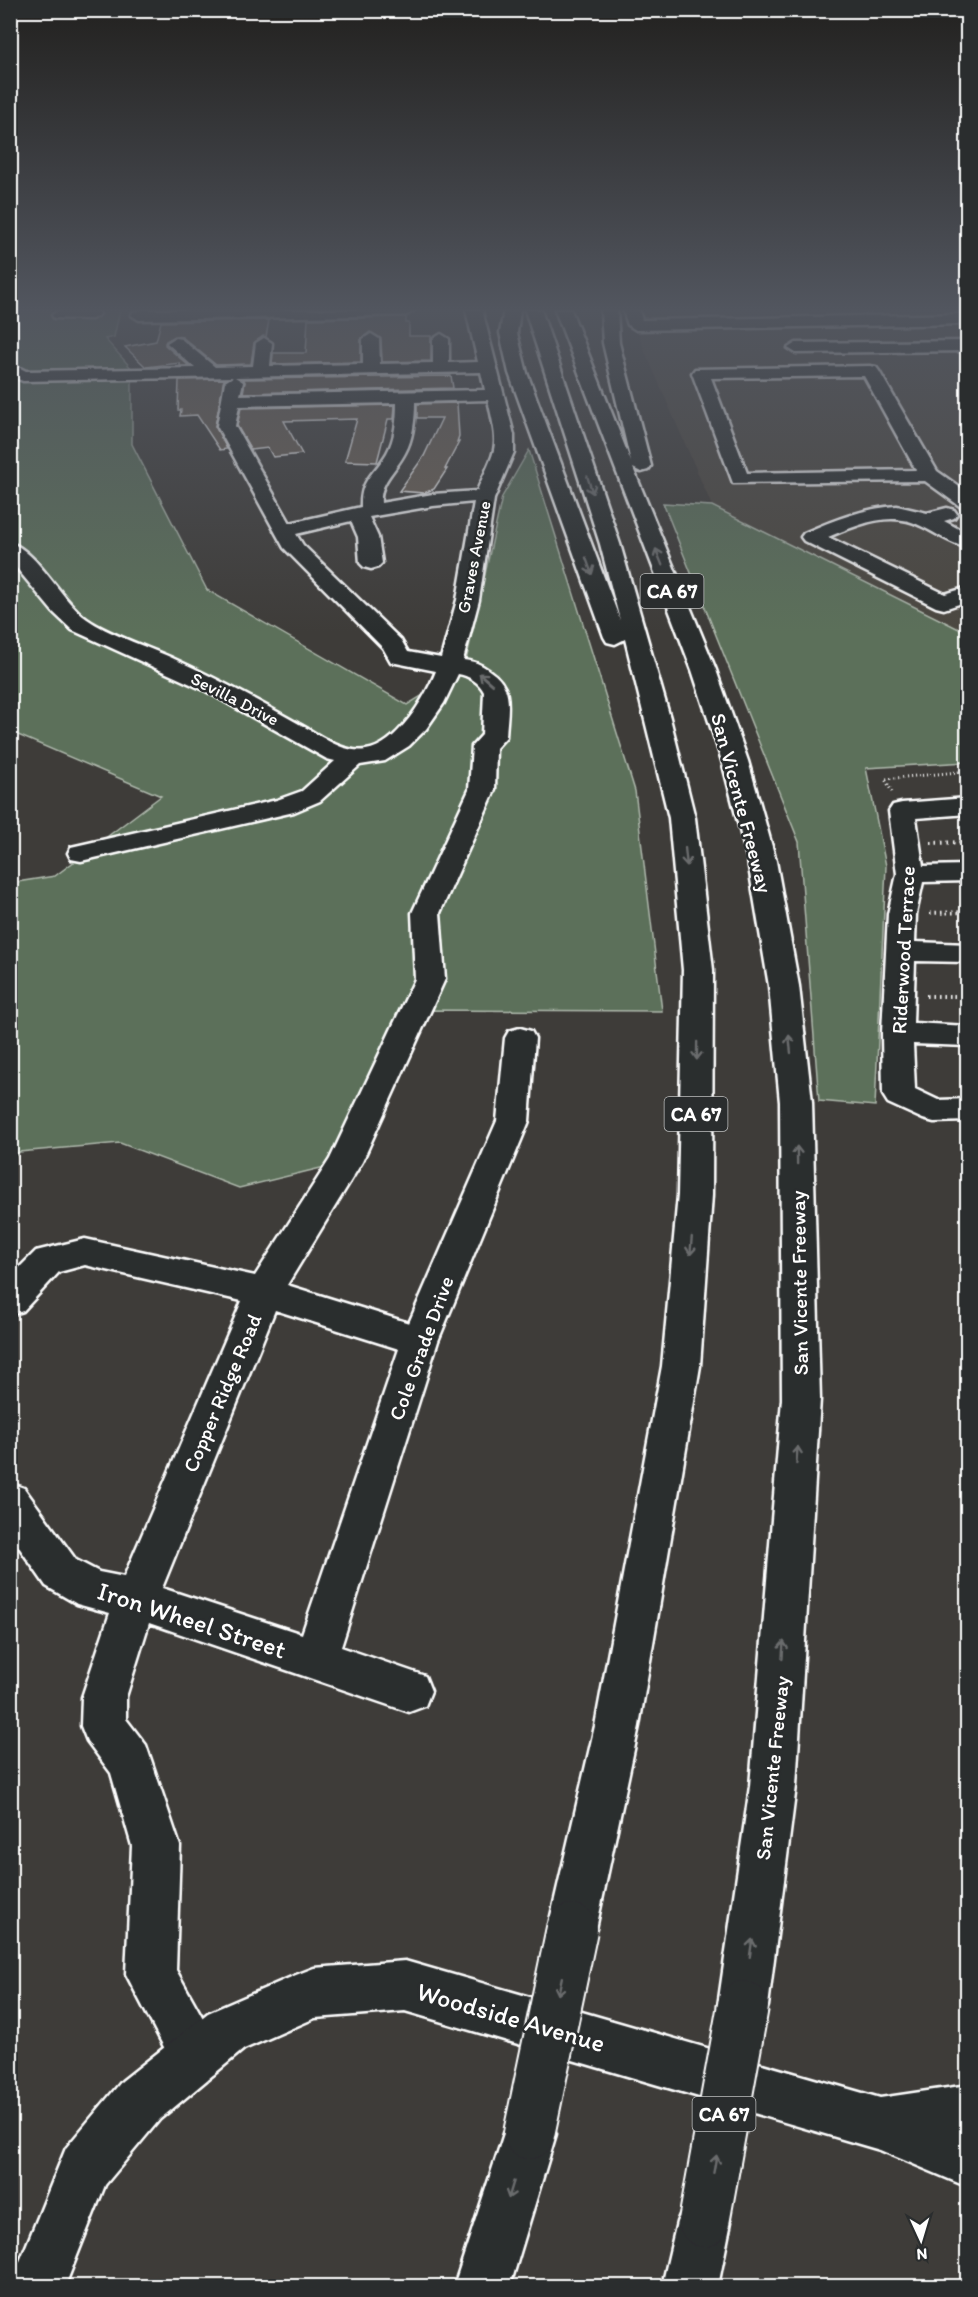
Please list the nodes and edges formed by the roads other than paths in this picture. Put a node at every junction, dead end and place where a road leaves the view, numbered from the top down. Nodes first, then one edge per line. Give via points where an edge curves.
1 (228, 417) edge
2 (406, 417) edge
3 (501, 417) edge
4 (534, 417) edge
5 (568, 417) edge
6 (604, 417) edge
7 (629, 417) edge
8 (717, 417) edge
9 (896, 417) edge
10 (929, 475) junction
11 (484, 496) junction
12 (968, 504) edge
13 (364, 510) junction
14 (640, 512) junction
15 (926, 520) junction
16 (284, 531) junction
17 (968, 542) edge
18 (10, 549) edge
19 (371, 563) dead end
20 (968, 593) edge
21 (444, 676) junction
22 (484, 746) junction
23 (353, 758) junction
24 (968, 806) edge
25 (682, 818) junction
26 (81, 853) dead end
27 (968, 873) edge
28 (911, 874) junction
29 (900, 951) junction
30 (968, 952) edge
31 (897, 1033) junction
32 (968, 1036) edge
33 (520, 1038) dead end
34 (964, 1119) edge
35 (264, 1292) junction
36 (10, 1300) edge
37 (420, 1341) junction
38 (10, 1500) edge
39 (136, 1599) junction
40 (315, 1660) junction
41 (409, 1691) dead end
42 (196, 2056) junction
43 (968, 2111) edge
44 (880, 2124) junction
45 (968, 2160) edge
46 (36, 2286) edge
47 (482, 2286) edge
48 (690, 2286) edge

1 - 16 main road via 226,426
2 - 13 main road via 397,452 370,490
3 - 11 main road, Graves Avenue via 506,442 500,467
4 -> 25 main road
5 -> 25 main road, CA 67 via 610,544
6 - 14 main road, San Vicente Freeway / CA 67
7 - 14 main road via 645,483
8 - 10 main road via 740,479
9 - 10 main road
10 - 12 main road
11 - 13 main road via 449,497
11 - 21 main road, Graves Avenue via 465,610
12 - 15 main road
13 - 16 main road
13 - 19 main road
48 -> 14 main road, San Vicente Freeway / CA 67, bridge via 743,2006 773,1786 801,1399 796,1102 784,986 762,861 735,761 704,670
15 - 17 main road
15 - 20 main road via 912,512 872,514 811,537 944,602
16 - 21 main road via 294,548 393,645 399,657
18 - 23 main road, Sevilla Drive via 33,569 63,612 80,625 214,686 336,754
21 - 22 main road, Copper Ridge Road via 471,695 481,717 477,738
22 -> 21 main road, Copper Ridge Road via 494,737 496,692 492,683 471,668
21 - 23 main road via 428,712 410,733 372,757
22 - 35 main road, Copper Ridge Road via 482,790 426,913 430,979 345,1162
23 - 26 main road via 311,796 285,806
24 - 28 main road, Riderwood Terrace via 902,811
25 -> 47 main road, CA 67, bridge via 698,970 695,1195 681,1366 618,1726 528,2134
27 - 28 main road
28 - 29 main road, Riderwood Terrace via 902,914
29 - 30 main road
29 - 31 main road, Riderwood Terrace
31 - 32 main road
31 - 34 main road, Riderwood Terrace via 899,1095
33 - 37 main road, Cole Grade Drive via 513,1120
35 - 36 main road via 85,1252 48,1261
35 - 37 main road
35 - 39 main road, Copper Ridge Road
37 - 40 main road, Cole Grade Drive
38 - 39 main road, Iron Wheel Street via 60,1573 92,1590
39 - 40 main road, Iron Wheel Street
39 - 42 main road, Copper Ridge Road via 105,1697 103,1726 130,1761 156,1846 151,1974
40 - 41 main road, Iron Wheel Street
42 - 44 main road, Woodside Avenue via 226,2031 314,1993 405,1986
42 - 46 main road, Woodside Avenue via 141,2100 85,2167
43 - 44 main road
44 - 45 main road, Woodside Avenue

